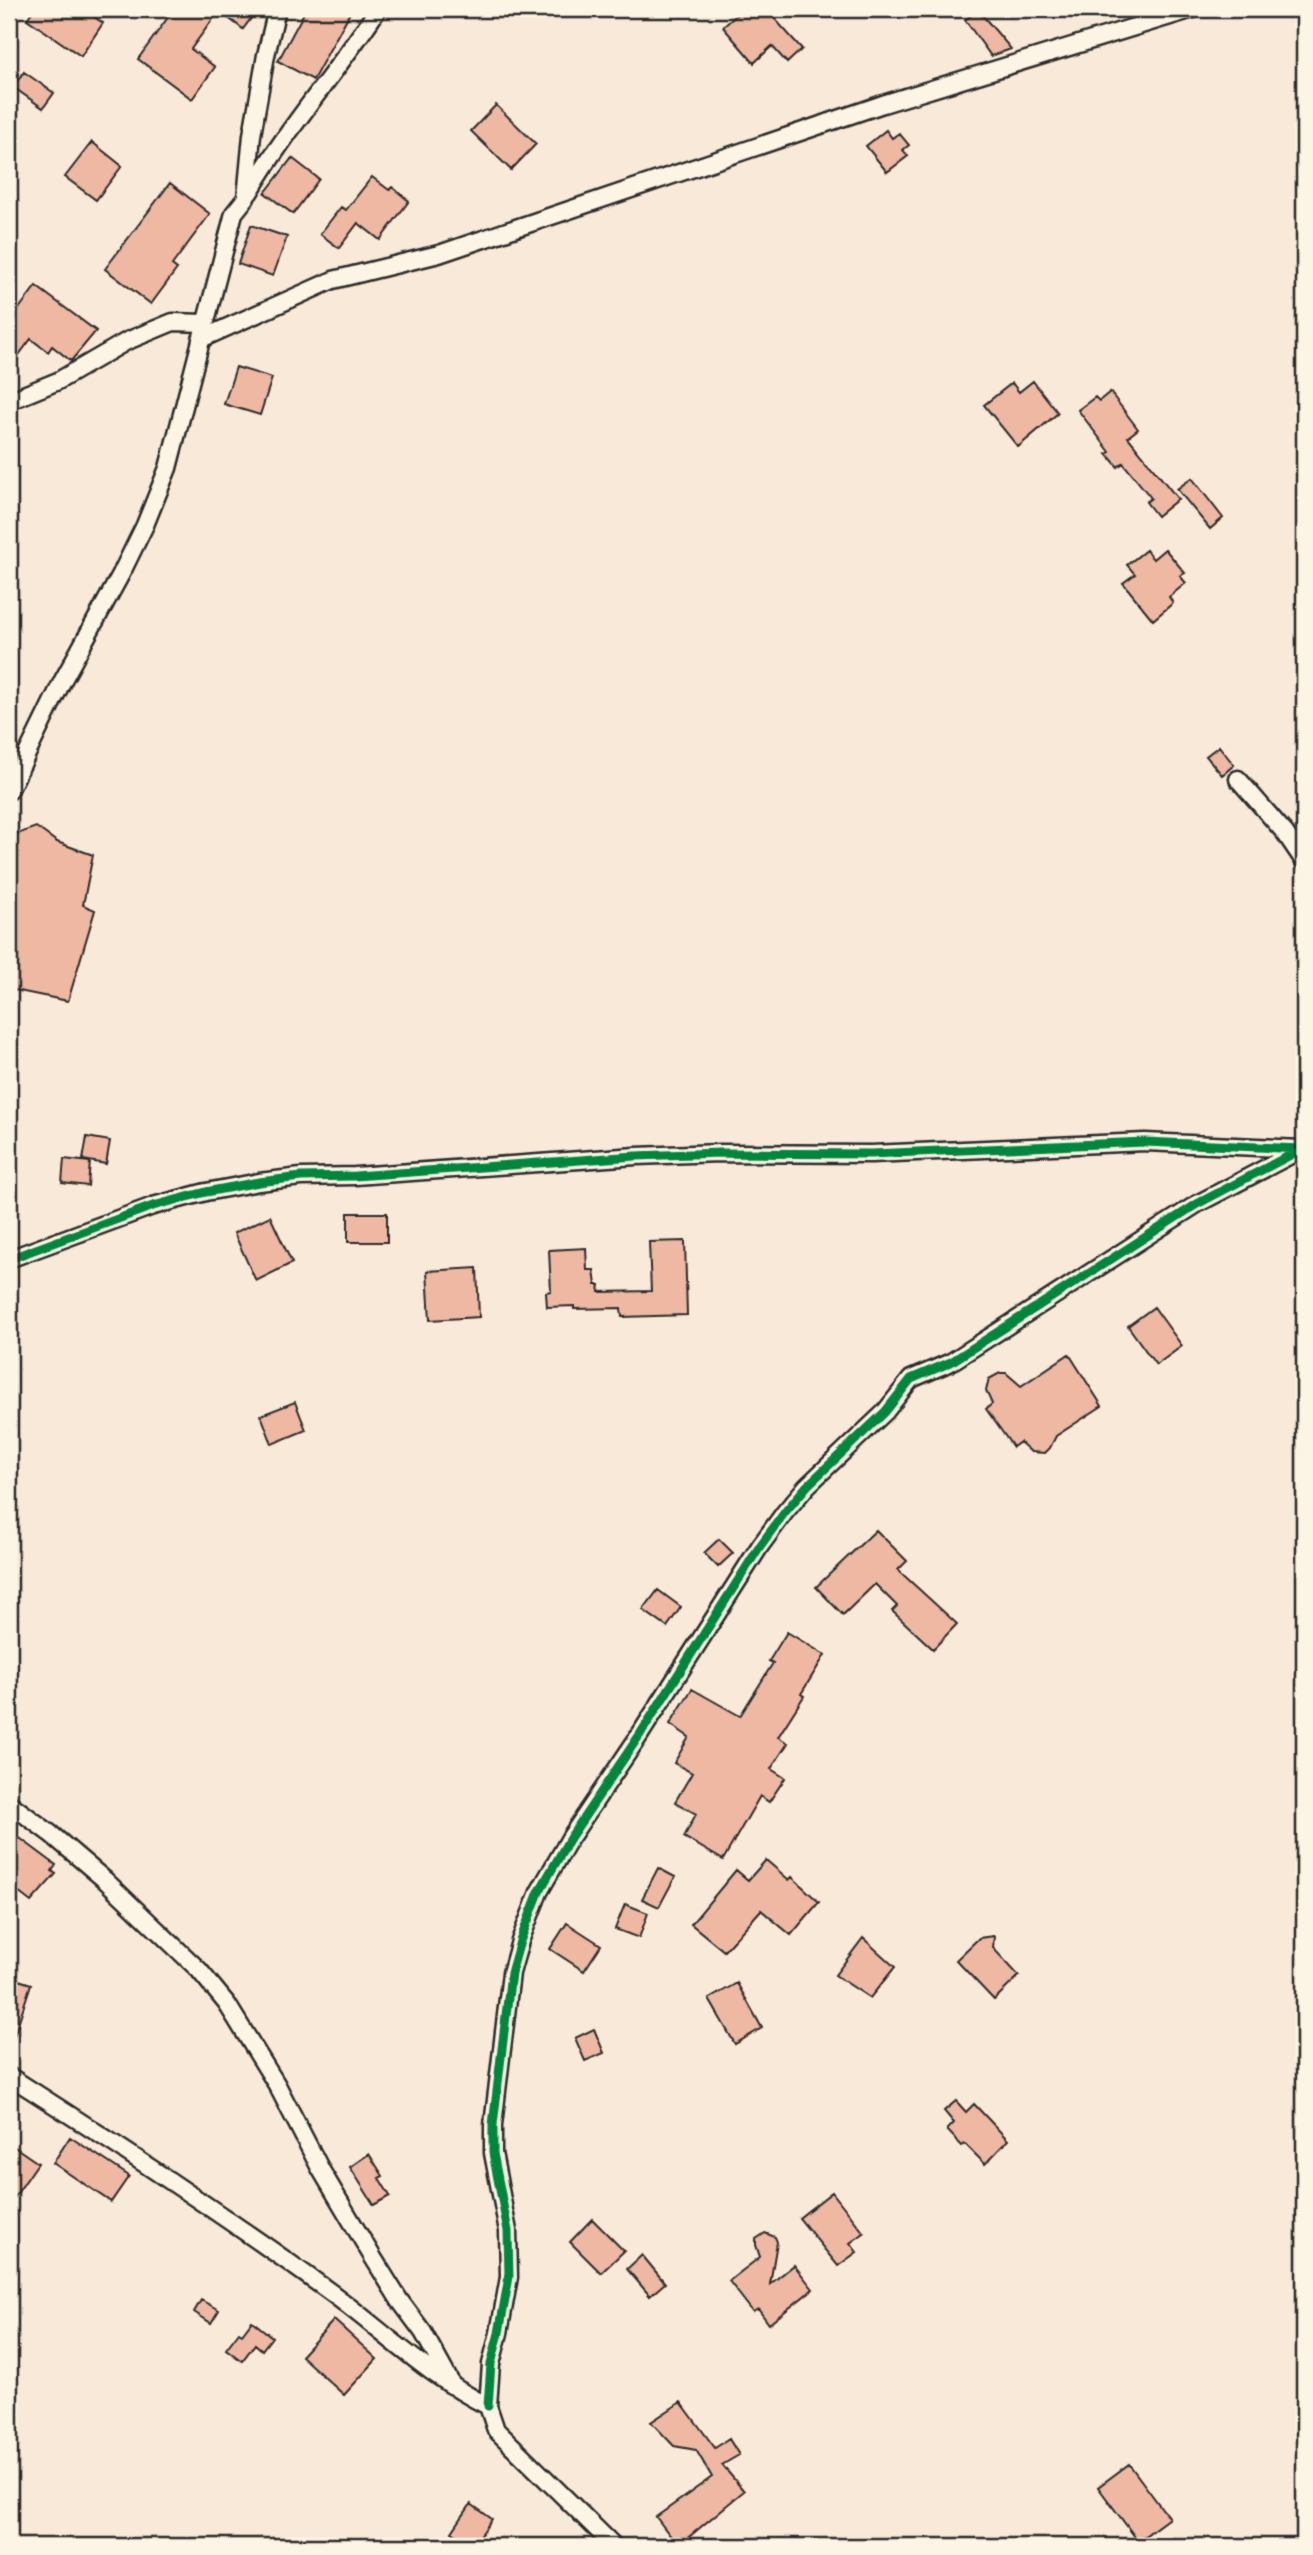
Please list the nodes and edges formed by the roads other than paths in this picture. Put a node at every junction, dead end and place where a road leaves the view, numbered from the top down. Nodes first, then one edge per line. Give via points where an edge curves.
1 (277, 9) edge
2 (378, 9) edge
3 (1193, 9) edge
4 (246, 198) junction
5 (203, 331) junction
6 (9, 401) edge
7 (1238, 779) dead end
8 (9, 791) edge
9 (1304, 861) edge
10 (1303, 1149) edge
11 (9, 1259) edge
12 (9, 1803) edge
13 (9, 2076) edge
14 (460, 2393) junction
15 (488, 2406) junction
16 (614, 2546) edge

1 - 4 street via 252,135
2 - 4 street via 276,148
3 - 5 street via 883,104 439,254 332,280
4 - 5 street via 234,213
5 - 6 street via 173,322
5 - 8 street via 168,468 145,525
7 - 9 street
10 - 11 street via 1144,1142 871,1154 720,1153 301,1177 205,1192 153,1206
10 - 15 street via 1197,1204 951,1362 911,1379 885,1412 785,1512 570,1838 529,1915 510,1973 493,2125 493,2153 508,2231 509,2277 491,2364
12 - 14 street via 105,1880 199,1970 227,2004 372,2256
13 - 14 street via 275,2252
14 - 15 street
15 - 16 street via 496,2430

